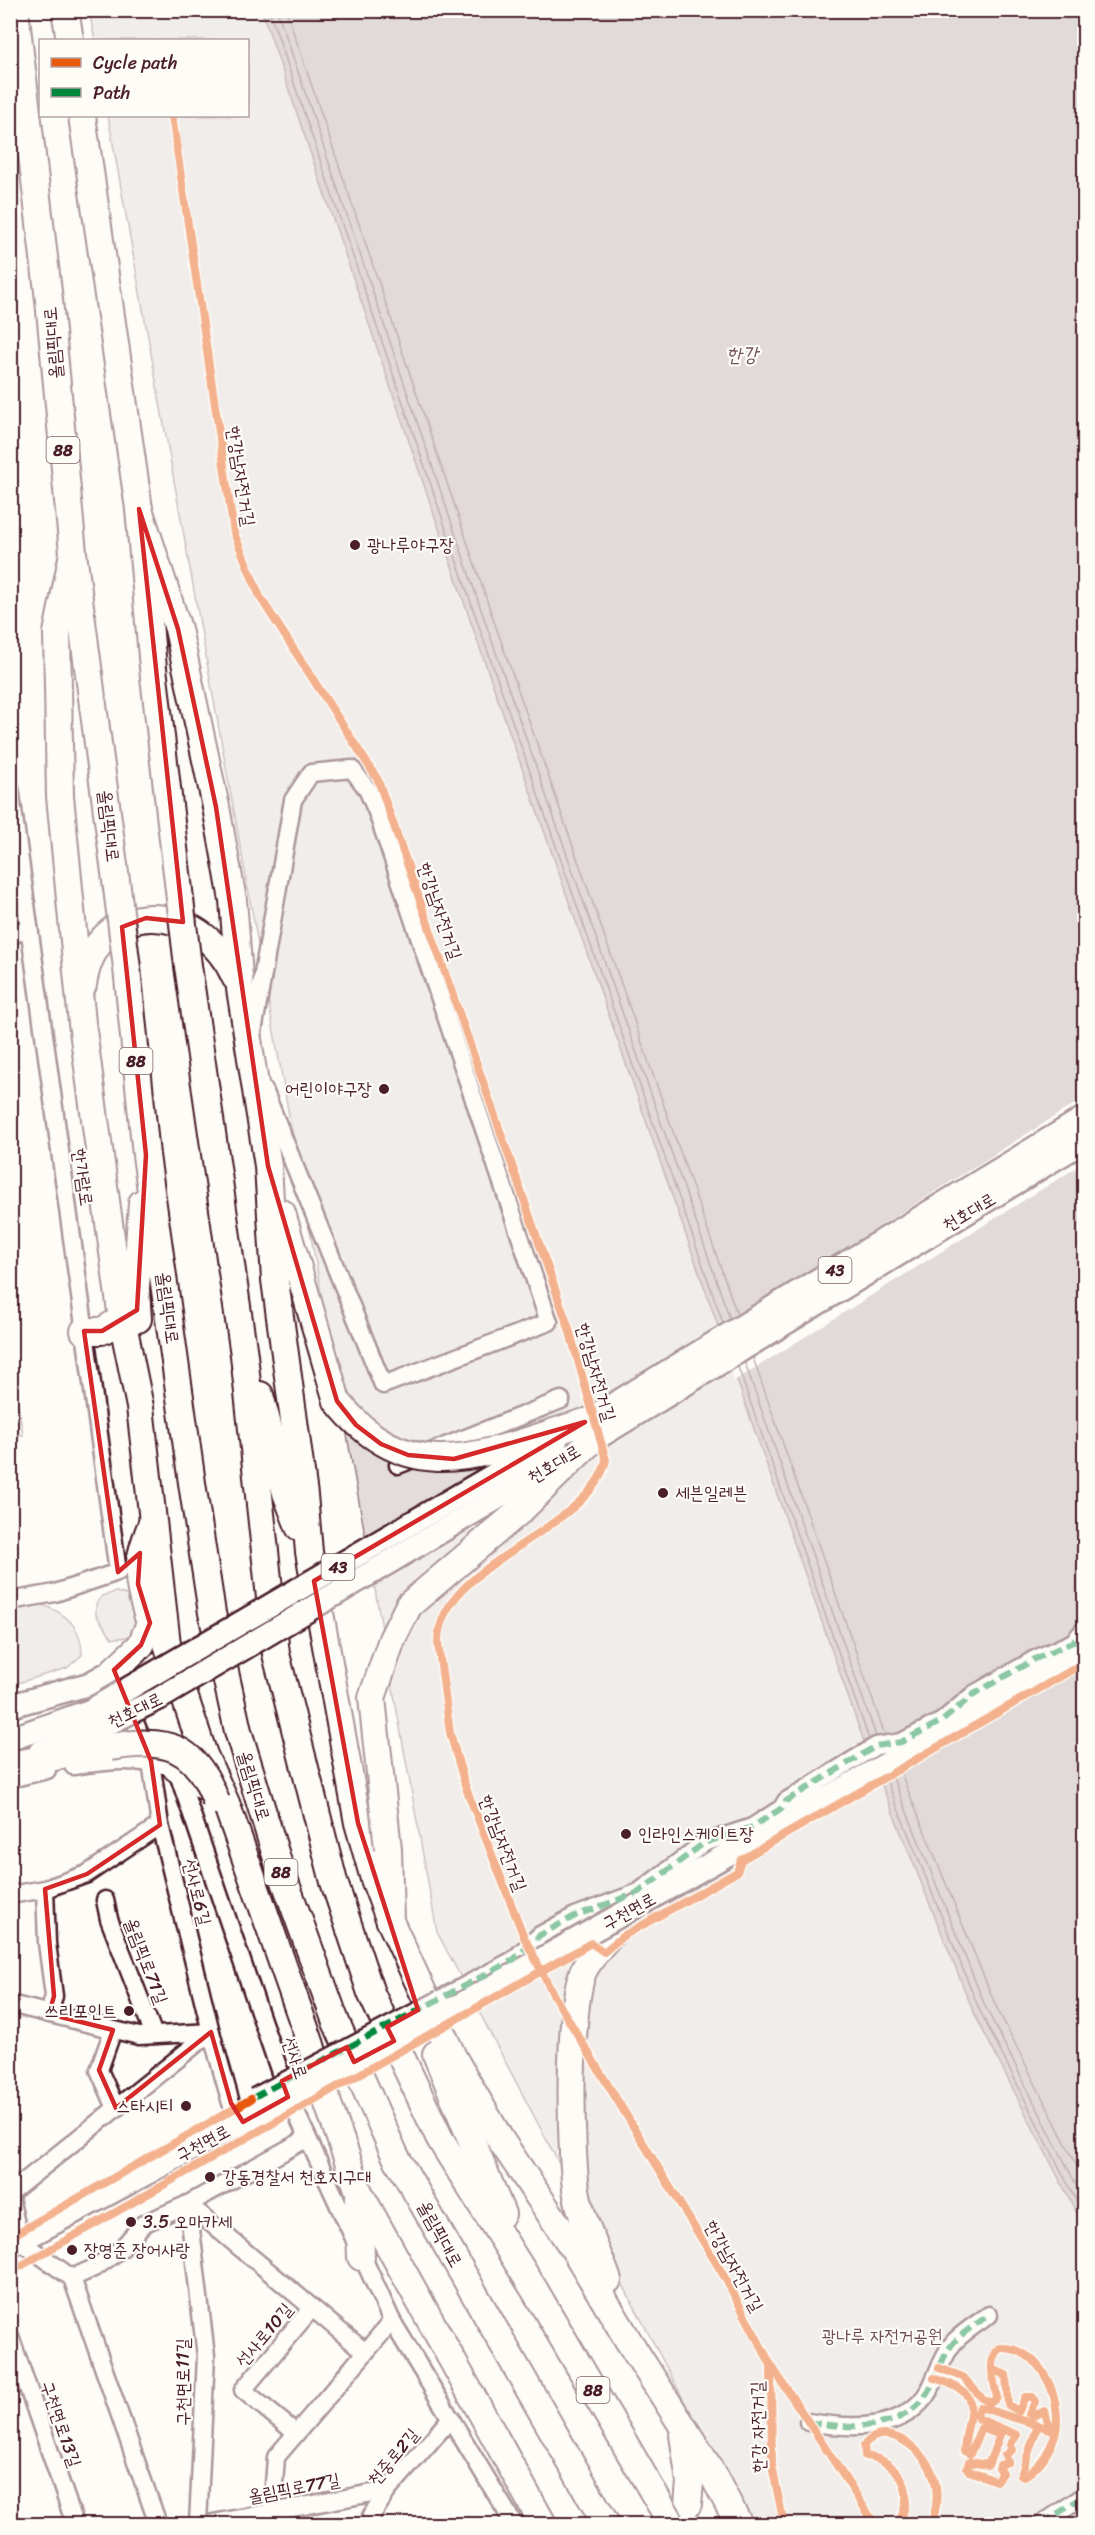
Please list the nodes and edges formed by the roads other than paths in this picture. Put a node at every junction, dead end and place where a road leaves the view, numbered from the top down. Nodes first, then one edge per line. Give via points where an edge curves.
1 (15, 10) edge
2 (65, 10) edge
3 (70, 39) edge
4 (82, 117) edge
5 (139, 509) junction
6 (73, 553) junction
7 (10, 788) edge
8 (10, 926) edge
9 (29, 928) junction
10 (10, 936) edge
11 (240, 989) junction
12 (82, 1023) junction
13 (250, 1055) junction
14 (1084, 1118) edge
15 (1084, 1142) edge
16 (146, 1155) junction
17 (268, 1166) junction
18 (122, 1319) junction
19 (84, 1331) junction
20 (244, 1355) junction
21 (561, 1400) dead end
22 (140, 1407) junction
23 (587, 1432) junction
24 (398, 1465) dead end
25 (154, 1517) junction
26 (309, 1552) junction
27 (128, 1578) junction
28 (10, 1601) edge
29 (150, 1623) junction
30 (1084, 1630) edge
31 (166, 1644) junction
32 (1084, 1652) edge
33 (114, 1670) junction
34 (10, 1706) edge
35 (99, 1729) junction
36 (10, 1739) edge
37 (151, 1761) junction
38 (10, 1764) edge
39 (176, 1768) junction
40 (10, 1779) edge
41 (221, 1802) junction
42 (160, 1825) junction
43 (45, 1889) junction
44 (10, 1895) edge
45 (105, 1900) dead end
46 (640, 1904) junction
47 (394, 1928) junction
48 (10, 2004) edge
49 (49, 2014) junction
50 (113, 2030) junction
51 (211, 2032) junction
52 (154, 2035) junction
53 (116, 2108) junction
54 (253, 2110) junction
55 (306, 2139) junction
56 (359, 2192) junction
57 (10, 2193) edge
58 (10, 2198) edge
59 (188, 2204) junction
60 (15, 2243) edge
61 (361, 2257) junction
62 (72, 2278) junction
63 (534, 2289) junction
64 (312, 2308) junction
65 (989, 2315) dead end
66 (392, 2321) junction
67 (10, 2336) edge
68 (628, 2340) junction
69 (365, 2352) junction
70 (452, 2418) junction
71 (808, 2422) dead end
72 (680, 2423) junction
73 (296, 2433) junction
74 (388, 2490) junction
75 (1084, 2496) edge
76 (272, 2512) junction
77 (543, 2522) edge
78 (75, 2524) edge
79 (158, 2524) edge
80 (198, 2524) edge
81 (208, 2524) edge
82 (372, 2524) edge
83 (514, 2524) edge
84 (606, 2524) edge
85 (672, 2524) edge
86 (739, 2524) edge
87 (1042, 2524) edge

1 - 6 highway, 올림픽대로 / 88 via 49,300
2 - 3 highway
4 - 5 highway, 88
5 - 11 highway via 178,629 216,807 233,900
5 - 20 highway, 88, bridge via 153,668 188,966
6 - 12 highway via 57,633 60,796
6 - 16 highway, 올림픽대로 / 88, bridge via 127,968
7 - 9 street, 한가람로
8 - 9 street
9 - 10 street
9 - 19 street, 한가람로
11 - 12 highway via 224,956 206,935 174,920 146,918 119,928 94,950 83,984
11 - 13 highway
12 - 18 highway
13 - 13 street via 293,800 311,773 352,770 367,789 377,812 549,1322 383,1386
13 - 17 highway
14 - 23 main road, 천호대로 / 43
15 - 23 main road, 천호대로 / 43
16 - 22 highway via 136,1289
16 - 84 highway, 올림픽대로 / 88 via 212,1612 237,1731 278,1862 336,2022 395,2155
17 - 23 highway, bridge via 337,1401 356,1425 381,1444 408,1455 454,1459
17 - 26 highway via 275,1280
18 - 19 highway via 102,1330
18 - 22 highway
19 - 27 street, 한가람로
20 - 26 highway via 265,1409 286,1493
20 - 63 highway, 88 via 276,1654 334,1882 371,1993 440,2139
21 - 24 street
22 - 25 highway
23 - 35 main road, 천호대로 / 43, bridge via 160,1698
23 - 47 highway, bridge via 521,1510 409,1605 392,1639 372,1698
25 - 27 highway
25 - 31 highway
26 - 47 highway via 358,1823 374,1880
27 - 28 street
27 - 29 highway
29 - 31 highway
29 - 33 highway via 141,1645
30 - 54 street, bridge via 1073,1642 974,1694 942,1721 901,1742 876,1746 786,1801 776,1813 752,1827 704,1843 639,1892 575,1916 540,1935 513,1960
31 - 41 highway
32 - 46 main road, 구천면로
33 - 34 main road via 89,1683
33 - 37 street, 선사로6길
35 - 36 main road, 천호대로 / 43
35 - 38 highway
35 - 41 highway, bridge via 183,1753 200,1766
37 - 39 street
37 - 40 street via 120,1759
37 - 42 street, 선사로6길
39 - 41 highway
39 - 55 street, 선사로 via 286,2093
41 - 56 highway via 303,2056 328,2104
42 - 43 street via 87,1874
42 - 51 street, 선사로6길
43 - 44 street
43 - 49 street via 54,1996
45 - 52 street, 올림픽로71길
46 - 54 main road, 구천면로, bridge via 460,2005
46 - 68 highway via 584,1969 574,2024 574,2169 578,2197
47 - 63 highway via 403,1971
47 - 68 highway via 454,2059 500,2139 577,2254
48 - 49 street
49 - 50 street
50 - 52 street
50 - 53 street via 99,2070
51 - 52 street
51 - 53 street
51 - 54 street, 선사로6길 via 231,2103
53 - 57 street
54 - 60 main road, 구천면로
55 - 59 street
55 - 61 street, 선사로
56 - 61 highway
56 - 77 highway
58 - 60 street
59 - 62 street via 143,2223 121,2249
59 - 64 street
59 - 80 street, 구천면로11길 via 206,2356
60 - 62 street
61 - 66 street, 선사로
62 - 79 street
63 - 85 highway, 88, bridge
64 - 69 street
64 - 73 street, 선사로10길 via 243,2390
65 - 71 street via 954,2341 930,2389 917,2406 900,2417 862,2427
66 - 69 street
66 - 70 street, 선사로
67 - 78 street, 구천면로13길
68 - 72 highway
69 - 73 street
70 - 74 street, 천중로2길
70 - 83 street, 선사로
72 - 85 highway via 690,2482 688,2504
72 - 86 highway
73 - 76 street via 276,2457
74 - 76 street, 올림픽로77길
74 - 82 street, 천중로2길 via 371,2516
75 - 87 street
76 - 81 street, 올림픽로77길

